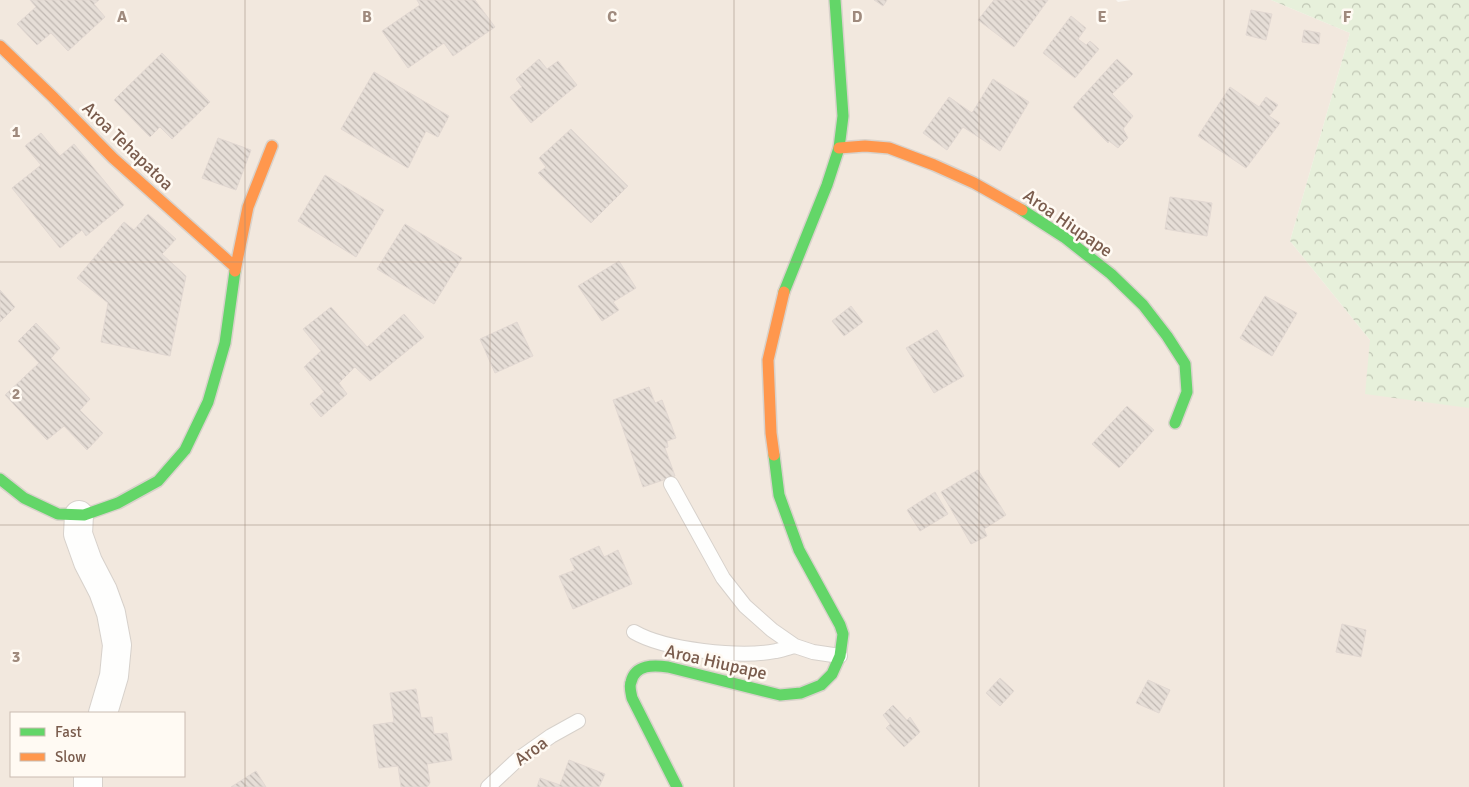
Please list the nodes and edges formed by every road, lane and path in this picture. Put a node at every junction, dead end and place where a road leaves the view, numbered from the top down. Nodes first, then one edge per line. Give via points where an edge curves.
1 (835, 0) edge
2 (0, 46) edge
3 (272, 146) dead end
4 (840, 148) junction
5 (235, 267) junction
6 (1175, 423) dead end
7 (0, 479) edge
8 (671, 484) dead end
9 (79, 515) junction
10 (634, 632) dead end
11 (795, 646) junction
12 (840, 656) junction
13 (104, 712) edge
14 (578, 721) dead end
15 (488, 787) edge
16 (676, 787) edge

1 - 4 street via 843,116
2 - 5 street, Aroa Tehapatoa via 113,158
3 - 5 street via 248,207
4 - 6 street, Aroa Hiupape via 889,148 974,183 1064,237 1111,274 1143,305 1185,364 1187,392
4 - 12 street via 782,296 768,360 770,433 779,495 799,550 840,625 843,634
5 - 9 street via 225,343 208,402 185,450 158,481 118,503
7 - 9 street via 24,498 58,514
8 - 11 lane via 723,578 745,606
9 - 13 street via 78,534 103,590 117,645 114,676
10 - 11 lane via 670,646 743,654
11 - 12 lane
12 - 16 street, Aroa Hiupape via 832,674 822,685 801,693 780,695 668,667 649,665 635,672 630,683 632,698
14 - 15 lane, Aroa via 517,760

